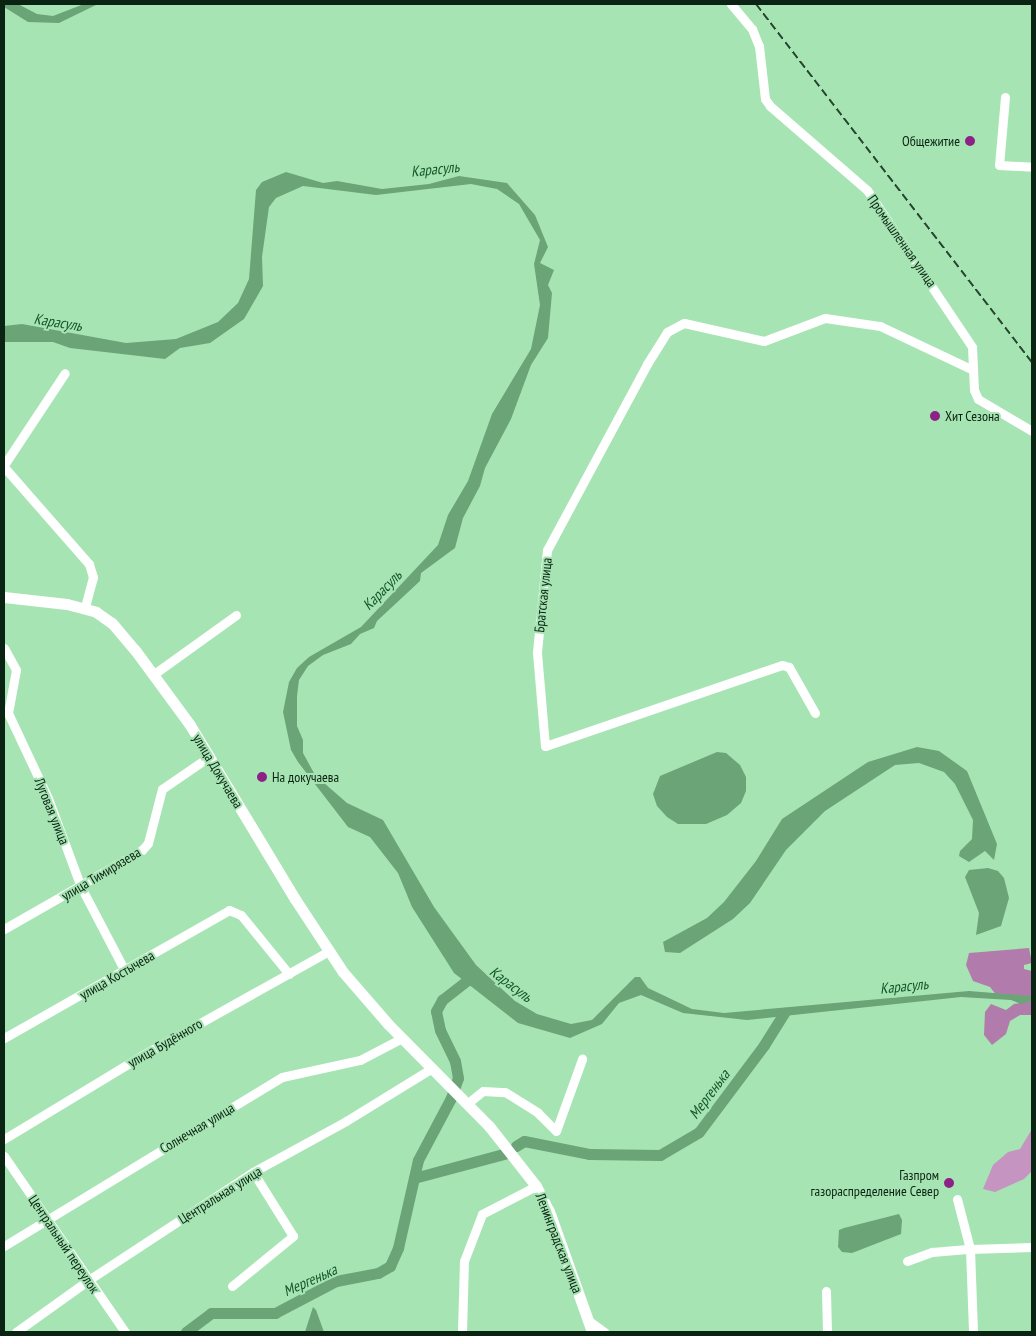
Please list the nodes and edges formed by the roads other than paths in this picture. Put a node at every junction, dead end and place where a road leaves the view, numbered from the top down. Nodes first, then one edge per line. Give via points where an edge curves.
1 (731, 4) edge
2 (1006, 97) dead end
3 (1032, 167) edge
4 (972, 370) junction
5 (66, 373) dead end
6 (1032, 431) edge
7 (4, 466) edge
8 (4, 597) edge
9 (85, 607) junction
10 (236, 615) dead end
11 (4, 648) edge
12 (154, 674) junction
13 (815, 713) dead end
14 (210, 756) junction
15 (80, 887) junction
16 (4, 928) edge
17 (329, 951) junction
18 (125, 971) junction
19 (289, 974) junction
20 (4, 1038) edge
21 (402, 1038) junction
22 (582, 1059) dead end
23 (432, 1068) junction
24 (458, 1092) joint
25 (468, 1103) junction
26 (4, 1139) edge
27 (4, 1156) edge
28 (253, 1172) junction
29 (536, 1186) junction
30 (957, 1199) dead end
31 (47, 1218) junction
32 (4, 1246) edge
33 (1032, 1247) edge
34 (970, 1249) junction
35 (907, 1261) dead end
36 (90, 1279) junction
37 (232, 1286) dead end
38 (826, 1291) dead end
39 (591, 1327) edge
40 (16, 1332) edge
41 (125, 1332) edge
42 (462, 1332) edge
43 (604, 1332) edge
44 (827, 1332) edge
45 (973, 1332) edge

1 - 4 street, Промышленная улица via 752,29 759,46 765,99 867,190 960,326 972,347
2 - 3 street via 999,165
4 - 6 street, Промышленная улица via 978,399
4 - 13 street, Братская улица via 880,326 825,318 764,341 684,323 667,332 548,550 537,652 545,746 782,666 789,667
5 - 7 street
7 - 9 street via 89,564 93,577
8 - 9 main road
9 - 12 main road, улица Докучаева via 112,623
10 - 12 street
11 - 15 street, Луговая улица via 16,670 8,713 48,798
12 - 14 main road, улица Докучаева
14 - 15 street, улица Тимирязева via 162,789 148,843 142,850
14 - 17 main road, улица Докучаева
15 - 16 street, улица Тимирязева
15 - 18 street, Луговая улица
17 - 19 street, улица Будённого
17 - 21 main road, улица Докучаева via 357,989
18 - 19 street, улица Костычева via 229,910 241,915
18 - 20 street, улица Костычева
19 - 26 street, улица Будённого via 141,1056
21 - 23 main road, улица Докучаева
21 - 31 street, Солнечная улица via 360,1060 282,1077
22 - 25 street via 556,1131 538,1113 505,1092 483,1091
23 - 24 main road, улица Докучаева
23 - 28 street, Центральная улица via 346,1121
24 - 25 main road, Ленинградская улица
25 - 29 main road, Ленинградская улица
27 - 31 street, Центральный переулок
28 - 36 street, Центральная улица
28 - 37 street via 293,1236
29 - 39 main road, Ленинградская улица via 546,1204
29 - 42 street via 482,1214 464,1261
30 - 34 street
31 - 32 street, Солнечная улица
31 - 36 street, Центральный переулок
33 - 34 street
34 - 35 street via 932,1252
34 - 45 street
36 - 40 street, Центральная улица
36 - 41 street, Центральный переулок
38 - 44 street
39 - 43 street

